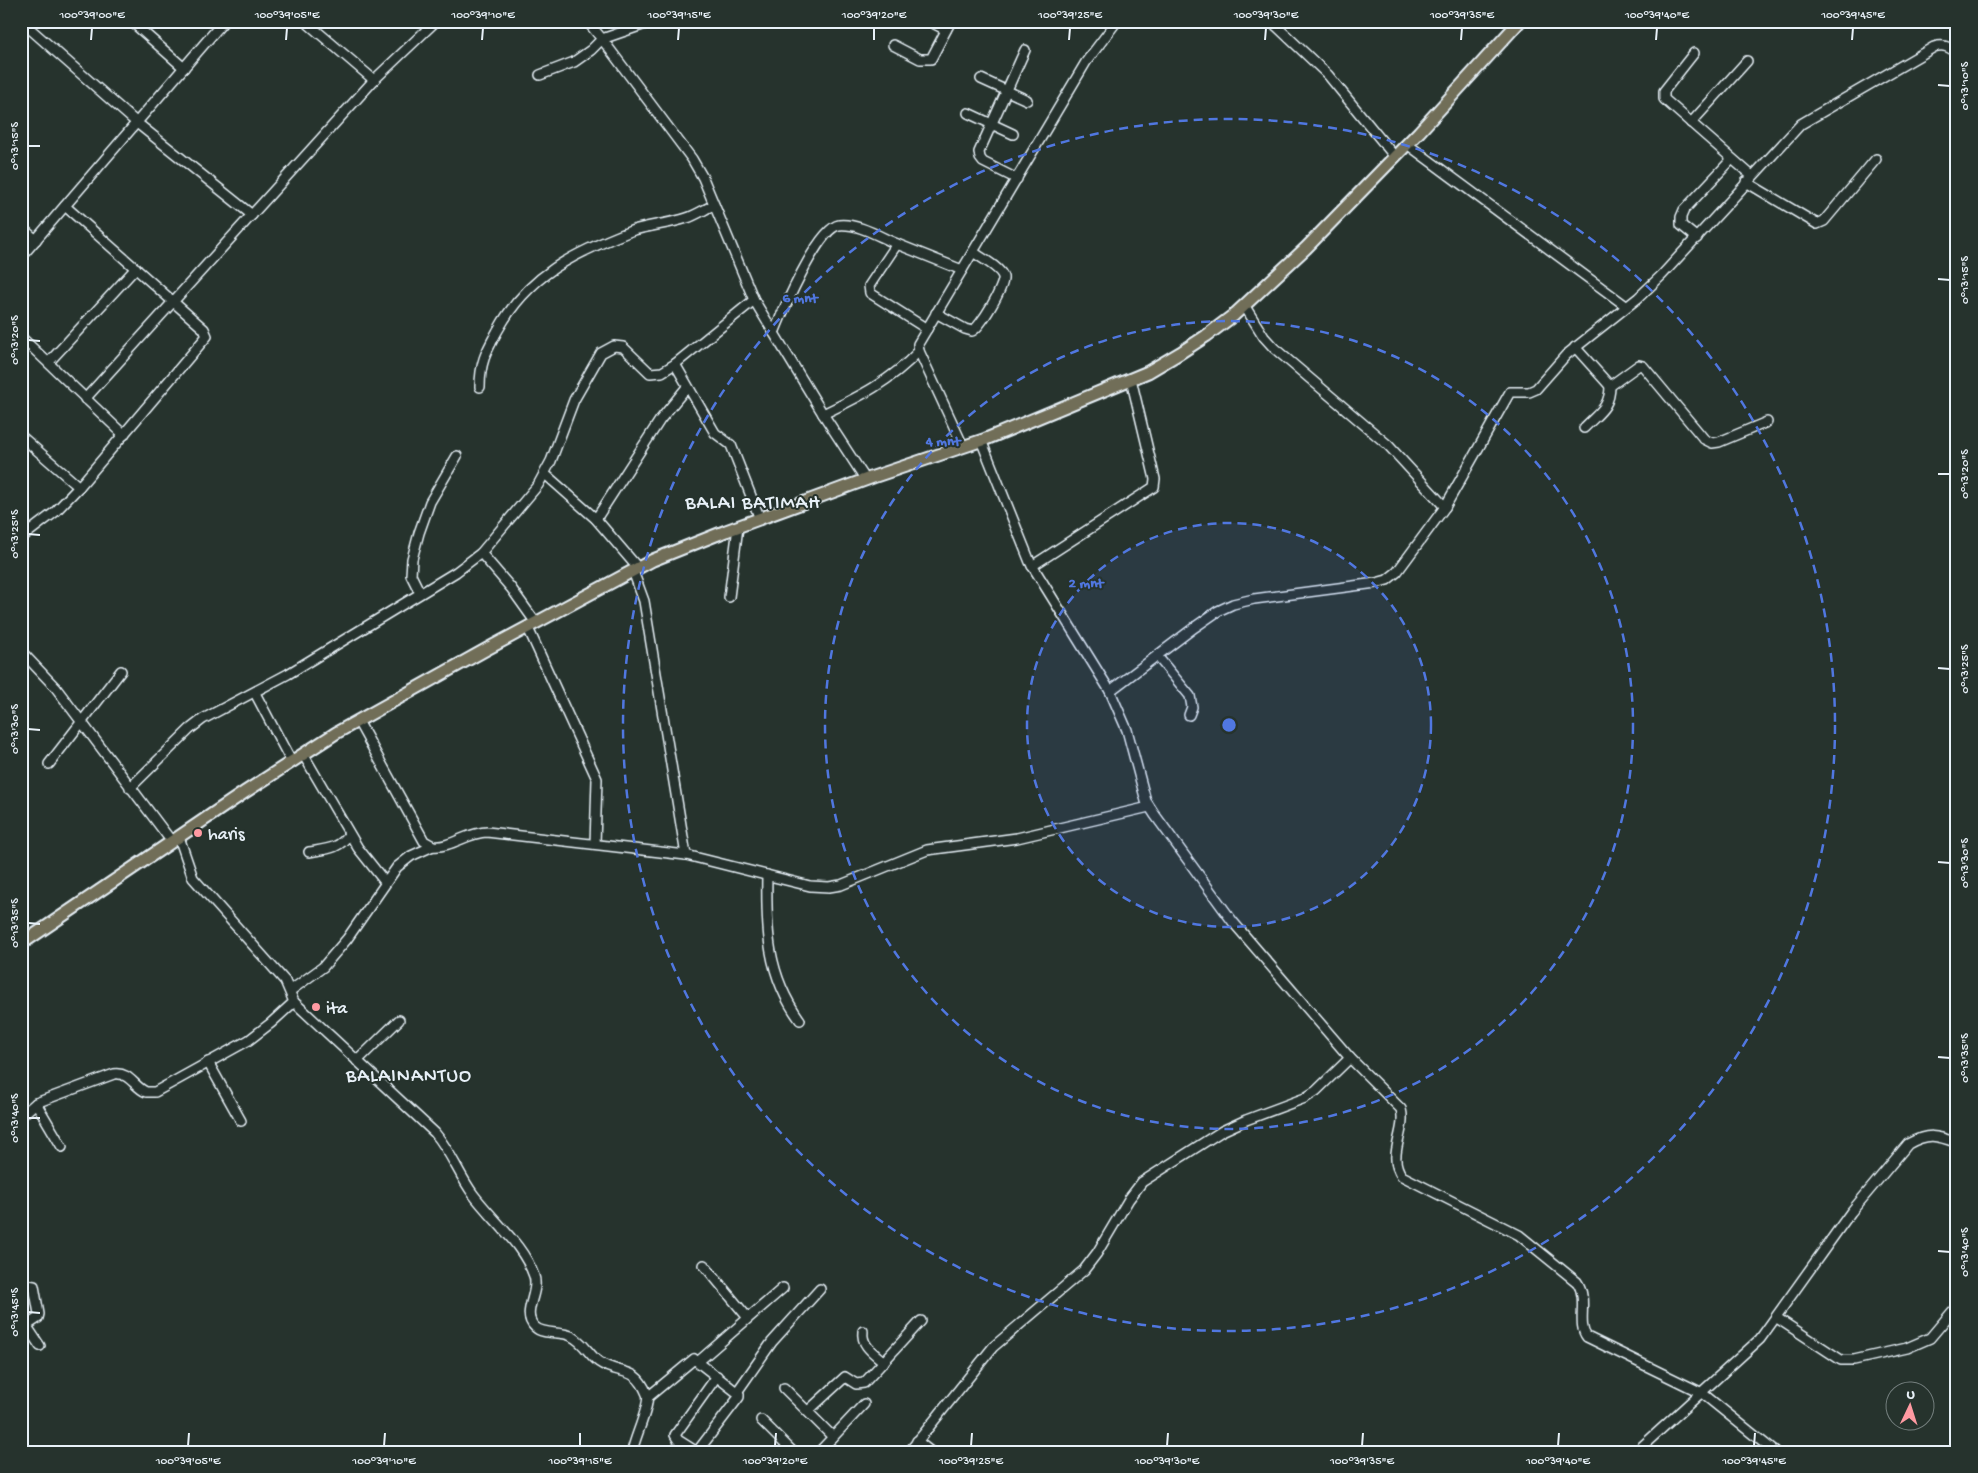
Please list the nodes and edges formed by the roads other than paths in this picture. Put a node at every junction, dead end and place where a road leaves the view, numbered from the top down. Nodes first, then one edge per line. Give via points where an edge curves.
1 (131, 21) edge
2 (224, 21) edge
3 (304, 21) edge
4 (436, 21) edge
5 (587, 21) edge
6 (654, 21) edge
7 (930, 21) edge
8 (951, 21) edge
9 (1117, 21) edge
10 (1271, 21) edge
11 (1520, 21) edge
12 (30, 24) edge
13 (946, 30) junction
14 (21, 35) edge
15 (602, 38) junction
16 (893, 45) dead end
17 (1024, 50) dead end
18 (1694, 53) dead end
19 (1957, 53) edge
20 (1747, 60) dead end
21 (184, 68) junction
22 (540, 75) dead end
23 (981, 79) dead end
24 (374, 80) junction
25 (1006, 92) junction
26 (1027, 100) dead end
27 (968, 113) dead end
28 (137, 123) junction
29 (1692, 123) junction
30 (992, 124) junction
31 (1013, 134) dead end
32 (1407, 144) junction
33 (1395, 157) junction
34 (1732, 159) junction
35 (1876, 159) dead end
36 (1016, 179) junction
37 (1749, 179) junction
38 (714, 205) junction
39 (65, 206) junction
40 (252, 215) junction
41 (21, 227) edge
42 (1697, 238) junction
43 (36, 240) junction
44 (897, 244) junction
45 (973, 252) junction
46 (21, 257) edge
47 (136, 268) junction
48 (962, 270) junction
49 (754, 300) junction
50 (173, 304) junction
51 (1244, 305) junction
52 (1626, 306) junction
53 (936, 313) junction
54 (927, 329) junction
55 (774, 334) junction
56 (21, 337) edge
57 (1575, 347) junction
58 (920, 351) junction
59 (49, 362) junction
60 (675, 364) junction
61 (1131, 379) junction
62 (1610, 386) junction
63 (480, 387) dead end
64 (687, 387) junction
65 (85, 399) junction
66 (822, 414) junction
67 (1767, 422) dead end
68 (1584, 428) dead end
69 (124, 435) junction
70 (21, 436) edge
71 (981, 440) junction
72 (963, 446) junction
73 (457, 456) dead end
74 (545, 474) junction
75 (866, 480) junction
76 (79, 487) junction
77 (1445, 507) junction
78 (596, 519) junction
79 (760, 519) junction
80 (738, 527) junction
81 (21, 538) edge
82 (481, 553) junction
83 (1032, 566) junction
84 (635, 570) junction
85 (420, 593) junction
86 (729, 597) dead end
87 (532, 626) junction
88 (21, 651) edge
89 (1157, 656) junction
90 (121, 671) dead end
91 (1110, 691) junction
92 (255, 693) junction
93 (1189, 715) dead end
94 (358, 721) junction
95 (82, 722) junction
96 (303, 754) junction
97 (291, 761) junction
98 (49, 764) dead end
99 (130, 788) junction
100 (1149, 807) junction
101 (349, 834) junction
102 (176, 839) junction
103 (595, 844) junction
104 (432, 846) junction
105 (309, 852) dead end
106 (686, 855) junction
107 (767, 875) junction
108 (385, 882) junction
109 (21, 944) edge
110 (290, 992) junction
111 (294, 1002) junction
112 (399, 1020) dead end
113 (800, 1020) dead end
114 (1350, 1058) junction
115 (357, 1061) junction
116 (208, 1062) junction
117 (36, 1103) junction
118 (21, 1116) edge
119 (241, 1122) dead end
120 (1957, 1143) edge
121 (62, 1147) dead end
122 (704, 1265) dead end
123 (21, 1284) edge
124 (783, 1288) dead end
125 (820, 1289) dead end
126 (1957, 1306) edge
127 (748, 1318) junction
128 (1777, 1318) junction
129 (921, 1321) dead end
130 (863, 1331) dead end
131 (40, 1346) dead end
132 (699, 1361) junction
133 (884, 1362) junction
134 (717, 1376) junction
135 (784, 1388) dead end
136 (737, 1392) junction
137 (1702, 1394) junction
138 (648, 1397) junction
139 (864, 1404) dead end
140 (808, 1411) junction
141 (761, 1420) dead end
142 (833, 1437) junction
143 (917, 1441) junction
144 (632, 1452) edge
145 (697, 1452) edge
146 (793, 1452) edge
147 (819, 1452) edge
148 (909, 1452) edge
149 (931, 1452) edge
150 (1636, 1452) edge
151 (1775, 1452) edge

1 - 21 street
2 - 21 street
3 - 24 street
4 - 24 street
5 - 15 street
6 - 15 street
7 - 13 street
8 - 13 street
9 - 36 street via 1086,62
10 - 33 street via 1328,75
11 - 32 main road
12 - 14 street
12 - 28 street
13 - 16 street via 934,56 927,60
15 - 22 street via 574,62
15 - 38 street via 692,159
17 - 25 street
18 - 29 street via 1663,96
19 - 37 street via 1941,45 1934,47 1808,119
20 - 29 street
21 - 28 street
23 - 25 street
24 - 40 street
25 - 26 street
25 - 30 street
27 - 30 street
28 - 39 street
28 - 40 street
29 - 34 street
30 - 31 street
30 - 36 street via 979,152 980,158
32 - 33 main road
32 - 52 street
33 - 51 main road via 1306,248
34 - 37 street
34 - 42 street via 1684,210 1681,225
35 - 37 street via 1821,223 1813,223
36 - 45 street
37 - 42 street
38 - 49 street
38 - 63 street via 688,218 631,232 572,257 542,276 519,297 488,348 480,367
39 - 43 street
39 - 47 street
40 - 50 street
41 - 43 street
42 - 52 street via 1662,275
43 - 46 street
44 - 48 street
44 - 54 street via 868,289
44 - 55 street via 856,227 832,228 790,293
45 - 48 street
45 - 53 street via 1000,270 1003,277 980,325 972,331 965,330
47 - 50 street
47 - 59 street
48 - 53 street
49 - 55 street
49 - 60 street
50 - 65 street
50 - 69 street via 204,329 206,336
51 - 61 main road via 1206,336
51 - 77 street via 1274,348 1393,450
52 - 57 street
53 - 54 street
54 - 58 street via 918,344
55 - 66 street
56 - 59 street
57 - 62 street
57 - 77 street via 1536,389 1510,392
58 - 66 street via 878,386
58 - 72 street
59 - 65 street
60 - 64 street
60 - 74 street via 654,374 623,347 614,346 601,353 574,400
61 - 71 main road
61 - 83 street via 1155,479 1154,487
62 - 67 street via 1639,365 1643,366 1704,438 1712,443
62 - 68 street via 1607,405
64 - 78 street via 660,420
64 - 79 street via 715,433 731,444
65 - 69 street
66 - 75 street
69 - 76 street
70 - 76 street
71 - 72 main road
71 - 83 street
72 - 75 main road
73 - 85 street via 430,502 419,533 412,559 412,575
74 - 78 street
74 - 82 street
75 - 79 main road
76 - 81 street via 55,512
77 - 89 street via 1397,572 1387,580 1233,604 1206,618
78 - 84 street
79 - 80 main road
80 - 84 main road via 681,548
80 - 86 street
82 - 85 street
82 - 87 street via 512,588
83 - 91 street
84 - 87 main road
84 - 106 street via 644,601
85 - 92 street
87 - 94 main road
87 - 103 street via 597,779
88 - 95 street
89 - 91 street
89 - 93 street via 1190,696 1192,707
90 - 95 street
91 - 100 street via 1127,730
92 - 97 street
92 - 99 street via 196,724
94 - 96 main road
94 - 104 street via 424,840
95 - 98 street
95 - 99 street
96 - 97 main road
96 - 101 street
97 - 102 main road
99 - 102 street
100 - 107 street via 1017,838 927,850 841,885 810,886
100 - 114 street via 1229,918
101 - 105 street via 339,845
101 - 108 street
102 - 109 main road
102 - 110 street via 193,878 285,981
103 - 104 street via 479,832 442,846
103 - 106 street
104 - 108 street via 410,856
106 - 107 street
107 - 113 street via 766,925 770,953 779,986
108 - 110 street via 347,939 323,967
110 - 111 street
111 - 115 street
111 - 116 street via 261,1031
112 - 115 street
114 - 137 street via 1401,1109 1395,1161 1402,1176 1519,1236 1577,1282 1584,1297 1583,1330 1587,1337
114 - 143 street via 1305,1098 1228,1128 1142,1182 1084,1270 993,1347
115 - 138 street via 435,1133 446,1146 472,1193 514,1242 534,1275 536,1284 529,1314 534,1326 572,1336 599,1362 635,1375
116 - 117 street via 150,1093 119,1074
116 - 119 street
117 - 118 street
117 - 121 street
120 - 128 street via 1936,1135 1920,1137 1908,1144 1851,1212
122 - 127 street
123 - 131 street via 34,1286 39,1314 28,1328
124 - 127 street
125 - 136 street via 772,1342
126 - 128 street via 1930,1338 1907,1348 1854,1360 1841,1360
127 - 132 street
128 - 137 street via 1760,1339
129 - 133 street
130 - 133 street via 866,1345
132 - 134 street
132 - 138 street via 690,1361
133 - 140 street via 864,1383 856,1384 845,1378 841,1380
134 - 136 street
134 - 145 street via 676,1435 678,1440
135 - 140 street
136 - 145 street via 739,1397
137 - 150 street
137 - 151 street
138 - 144 street
139 - 142 street
140 - 142 street
141 - 146 street
142 - 147 street
143 - 148 street
143 - 149 street

